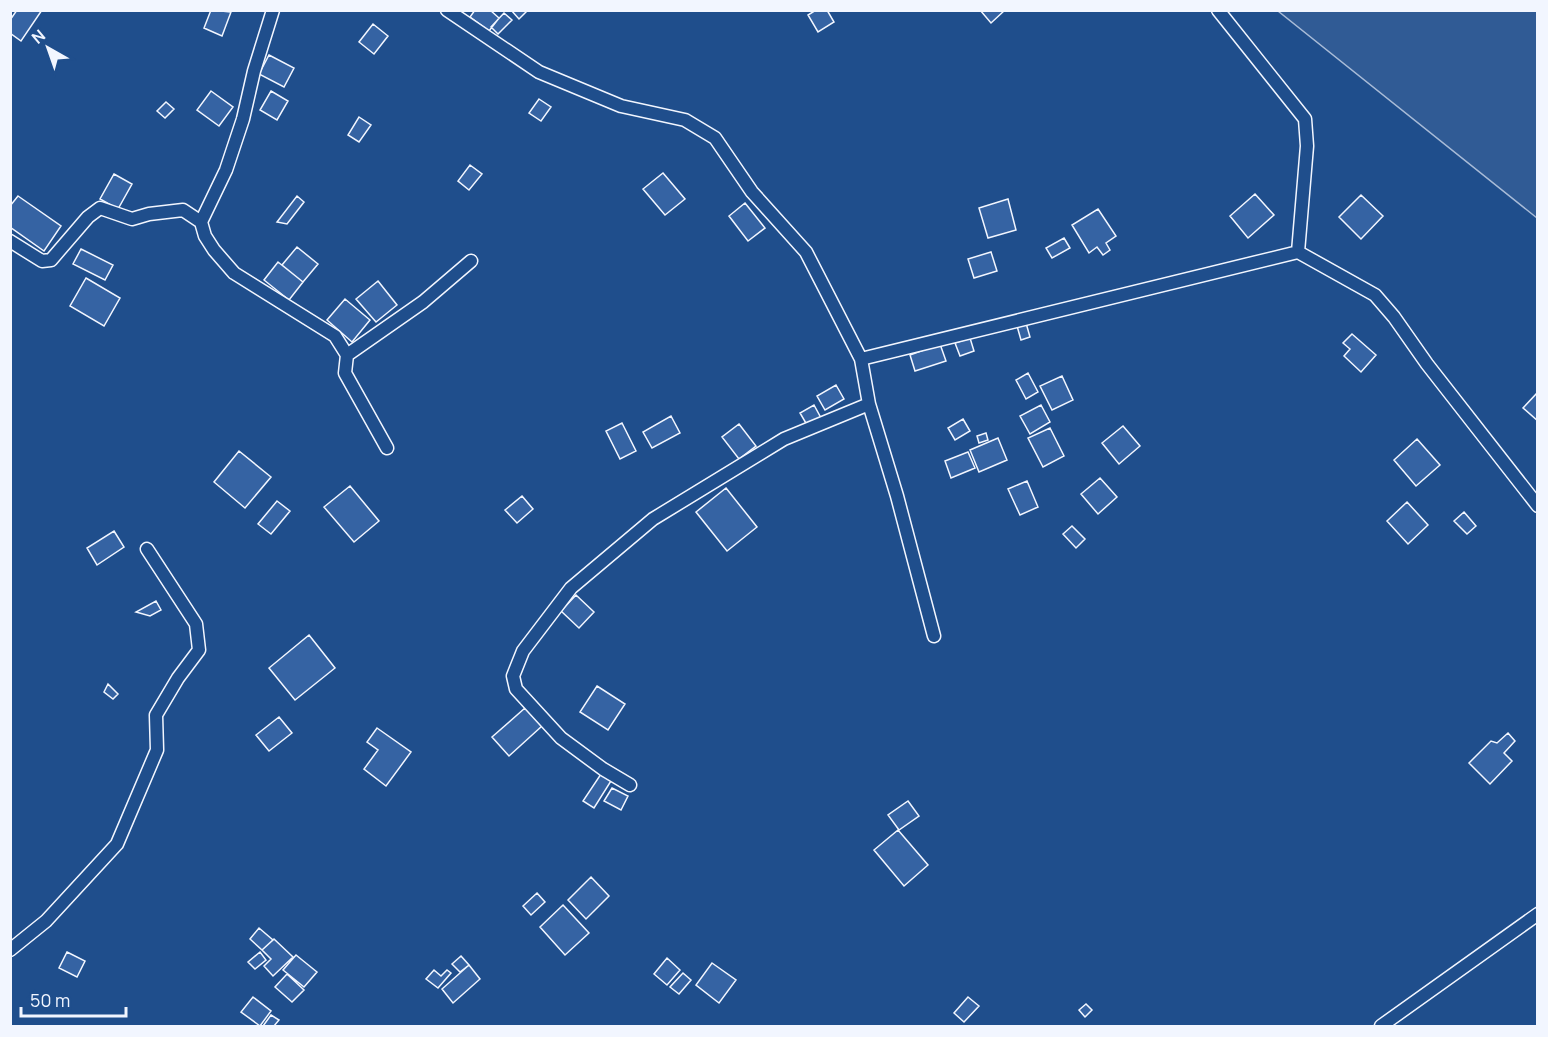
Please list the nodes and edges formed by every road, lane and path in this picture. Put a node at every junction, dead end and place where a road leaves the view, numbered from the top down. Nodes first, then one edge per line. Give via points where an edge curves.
1 (273, 10) edge
2 (447, 10) edge
3 (1218, 10) edge
4 (201, 222) junction
5 (10, 241) edge
6 (1298, 252) junction
7 (471, 261) dead end
8 (347, 355) junction
9 (861, 359) junction
10 (869, 404) junction
11 (387, 448) dead end
12 (1538, 506) edge
13 (147, 549) dead end
14 (934, 636) dead end
15 (630, 785) dead end
16 (1538, 914) edge
17 (10, 950) edge
18 (1381, 1026) edge

1 - 4 street via 226,170
2 - 9 street via 539,72 621,106 685,120 715,138 752,192 806,252
3 - 6 street via 1305,119
4 - 5 street via 183,210 132,219 99,208 51,260 42,261
4 - 8 street via 214,250 234,273 335,336
6 - 9 street
6 - 12 street via 1375,295
7 - 8 street via 423,302
8 - 11 street via 345,372
9 - 10 street
10 - 14 street
10 - 15 street via 784,439 653,519 571,588 523,651 513,676 516,689 561,738
13 - 17 street via 196,624 199,650 156,715 157,750 117,844 46,921
16 - 18 street

